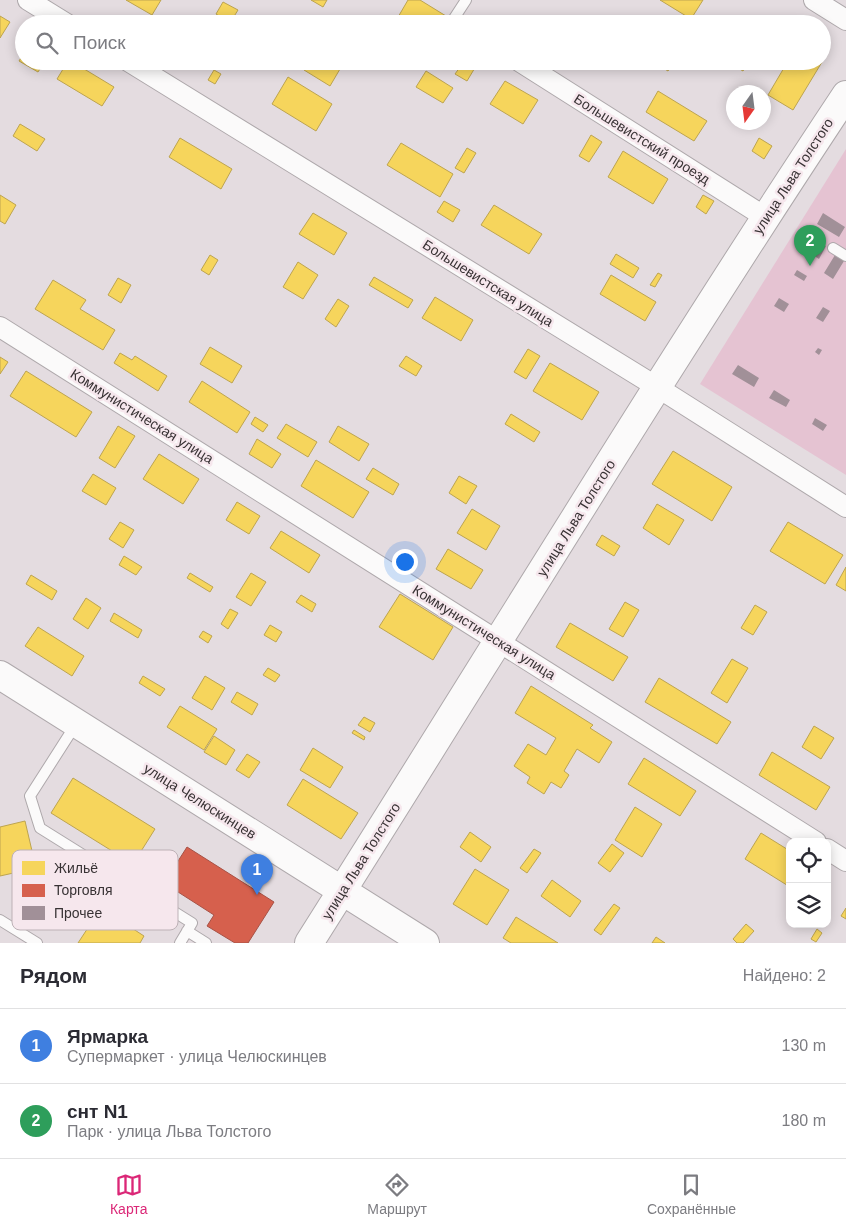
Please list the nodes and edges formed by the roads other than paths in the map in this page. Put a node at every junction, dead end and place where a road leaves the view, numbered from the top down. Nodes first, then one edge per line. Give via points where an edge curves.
1 (28, 0) edge
2 (466, 0) edge
3 (814, 0) edge
4 (52, 15) edge
5 (456, 15) edge
6 (846, 20) edge
7 (143, 70) edge
8 (533, 70) edge
9 (846, 95) edge
10 (765, 217) junction
11 (833, 248) dead end
12 (846, 256) edge
13 (0, 327) edge
14 (657, 387) junction
15 (846, 507) edge
16 (499, 642) junction
17 (0, 675) edge
18 (76, 723) junction
19 (810, 838) edge
20 (75, 850) edge
21 (831, 852) edge
22 (846, 861) edge
23 (342, 891) junction
24 (178, 915) edge
25 (0, 920) edge
26 (12, 928) edge
27 (14, 930) edge
28 (187, 931) junction
29 (30, 941) edge
30 (180, 943) edge
31 (206, 943) edge
32 (309, 943) edge
33 (425, 943) edge

1 - 4 street
2 - 5 lane
3 - 6 street
7 - 14 street, Большевистская улица
8 - 10 street, Большевистский проезд
9 - 10 street, улица Льва Толстого
10 - 14 street, улица Льва Толстого
11 - 12 lane
13 - 16 street, Коммунистическая улица
14 - 15 street, Большевистская улица
14 - 16 street, улица Льва Толстого
16 - 19 street, Коммунистическая улица
16 - 23 street, улица Льва Толстого
17 - 18 street, улица Челюскинцев
18 - 20 lane via 30,796 40,828
18 - 23 street, улица Челюскинцев
21 - 22 street
23 - 32 street, улица Льва Толстого
23 - 33 street, улица Челюскинцев
24 - 28 lane via 192,924
25 - 26 lane
27 - 29 lane
28 - 30 lane
28 - 31 lane

